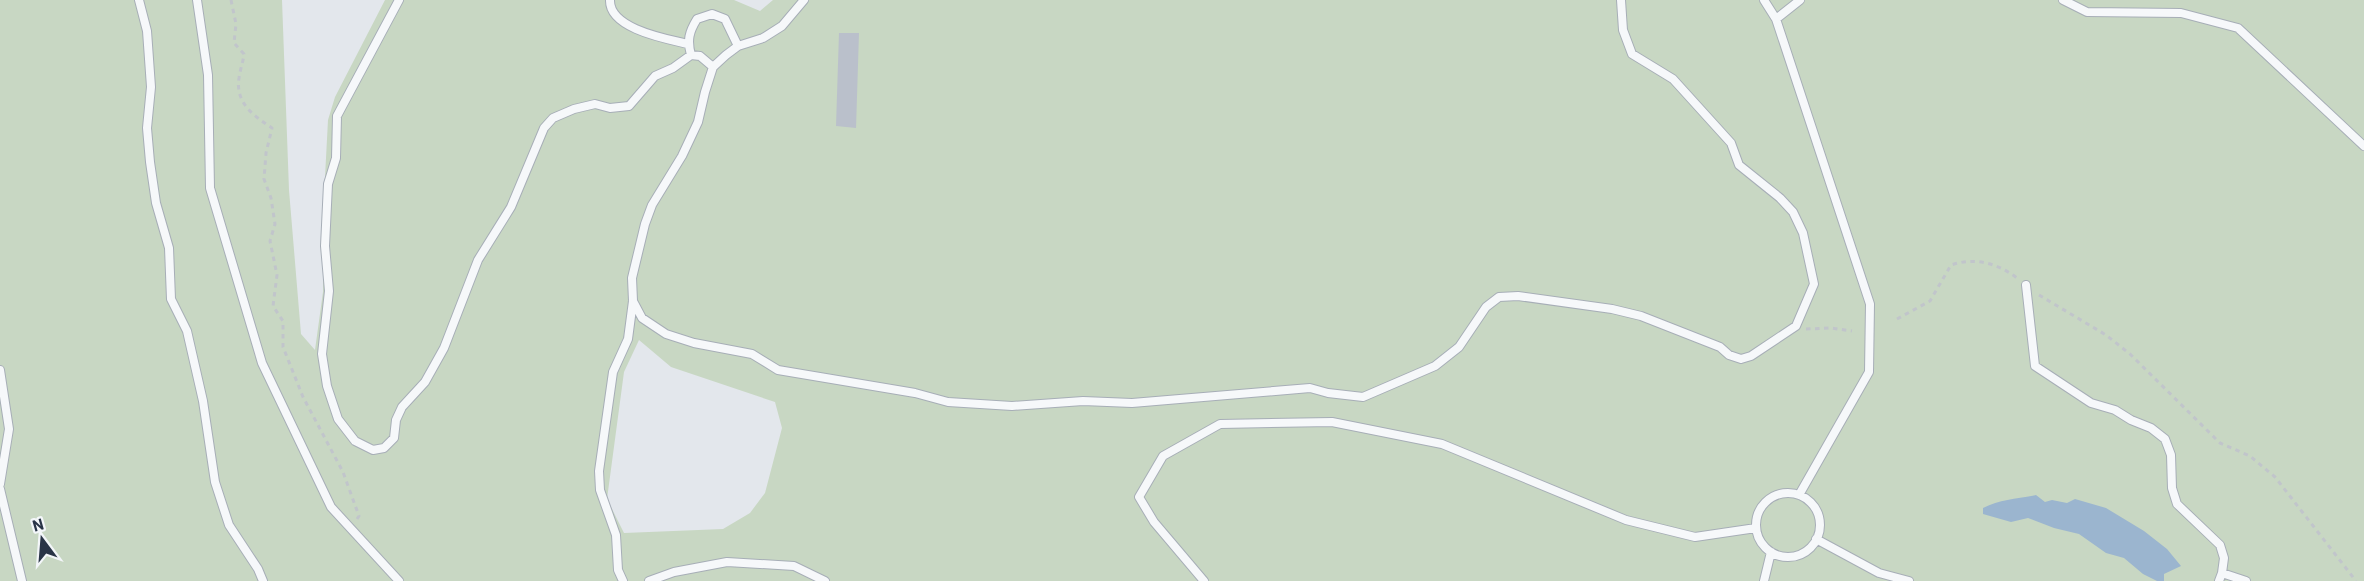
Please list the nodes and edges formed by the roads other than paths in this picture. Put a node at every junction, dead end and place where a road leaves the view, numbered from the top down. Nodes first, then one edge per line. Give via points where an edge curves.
1 (139, 0) edge
2 (197, 0) edge
3 (399, 0) edge
4 (610, 0) edge
5 (804, 0) edge
6 (1621, 0) edge
7 (1764, 0) edge
8 (1800, 0) edge
9 (2063, 0) edge
10 (1776, 19) junction
11 (688, 44) junction
12 (738, 46) junction
13 (691, 55) junction
14 (713, 67) junction
15 (2364, 146) edge
16 (2026, 285) road end
17 (633, 301) junction
18 (0, 370) edge
19 (0, 484) edge
20 (0, 489) edge
21 (1799, 495) junction
22 (1756, 528) junction
23 (1816, 539) junction
24 (1771, 552) junction
25 (2221, 577) edge
26 (22, 581) edge
27 (263, 581) edge
28 (399, 581) edge
29 (623, 581) edge
30 (649, 581) edge
31 (825, 581) edge
32 (1204, 581) edge
33 (1764, 581) edge
34 (1909, 581) edge
35 (2246, 581) edge

1 - 27 lane via 145,17 151,87 147,128 150,162 169,248 171,299 187,331 219,493 229,525
2 - 28 lane via 208,75 210,188 262,363 331,507
3 - 13 lane via 337,116 336,158 328,184 325,246 329,291 322,354 327,386 338,419 355,441 373,450 384,448 394,438 402,407 425,382 444,348 478,260 511,207 544,129 553,118 595,104 610,108 629,106 655,76
4 - 11 lane via 620,19 639,31
5 - 12 lane via 782,26 763,38
6 - 17 lane via 1623,30 1632,54 1673,79 1731,143 1739,165 1793,212 1803,233 1814,284 1796,326 1751,356 1741,359 1641,316 1581,303 1499,297 1486,307 1459,347 1435,366 1363,396 1310,388 1132,404 1083,401 1012,406 948,402 778,370 752,354 666,334 642,318
7 - 10 lane
8 - 10 lane
9 - 15 lane via 2086,12 2181,13 2238,28
10 - 21 lane via 1870,304 1869,372
11 - 12 lane via 689,32 697,19 711,14 725,19
11 - 13 lane
12 - 14 lane
13 - 14 lane via 700,56
14 - 17 lane via 698,122 645,224 632,278
16 - 25 lane via 2035,366 2091,403 2115,410 2164,439 2171,455 2172,488 2177,504 2220,545 2224,558
17 - 29 lane via 628,339 613,372 599,471 600,490 616,535 618,570
18 - 19 lane via 9,429
20 - 26 lane
21 - 22 lane via 1788,493 1768,500 1761,507
21 - 23 lane via 1815,508 1819,518
22 - 24 lane
22 - 32 lane via 1695,537 1626,520 1442,444 1332,422 1220,424 1163,456 1139,497 1154,522
23 - 24 lane via 1802,554 1781,556
23 - 34 lane via 1879,573
24 - 33 lane
25 - 35 lane
30 - 31 lane via 727,562 794,566

